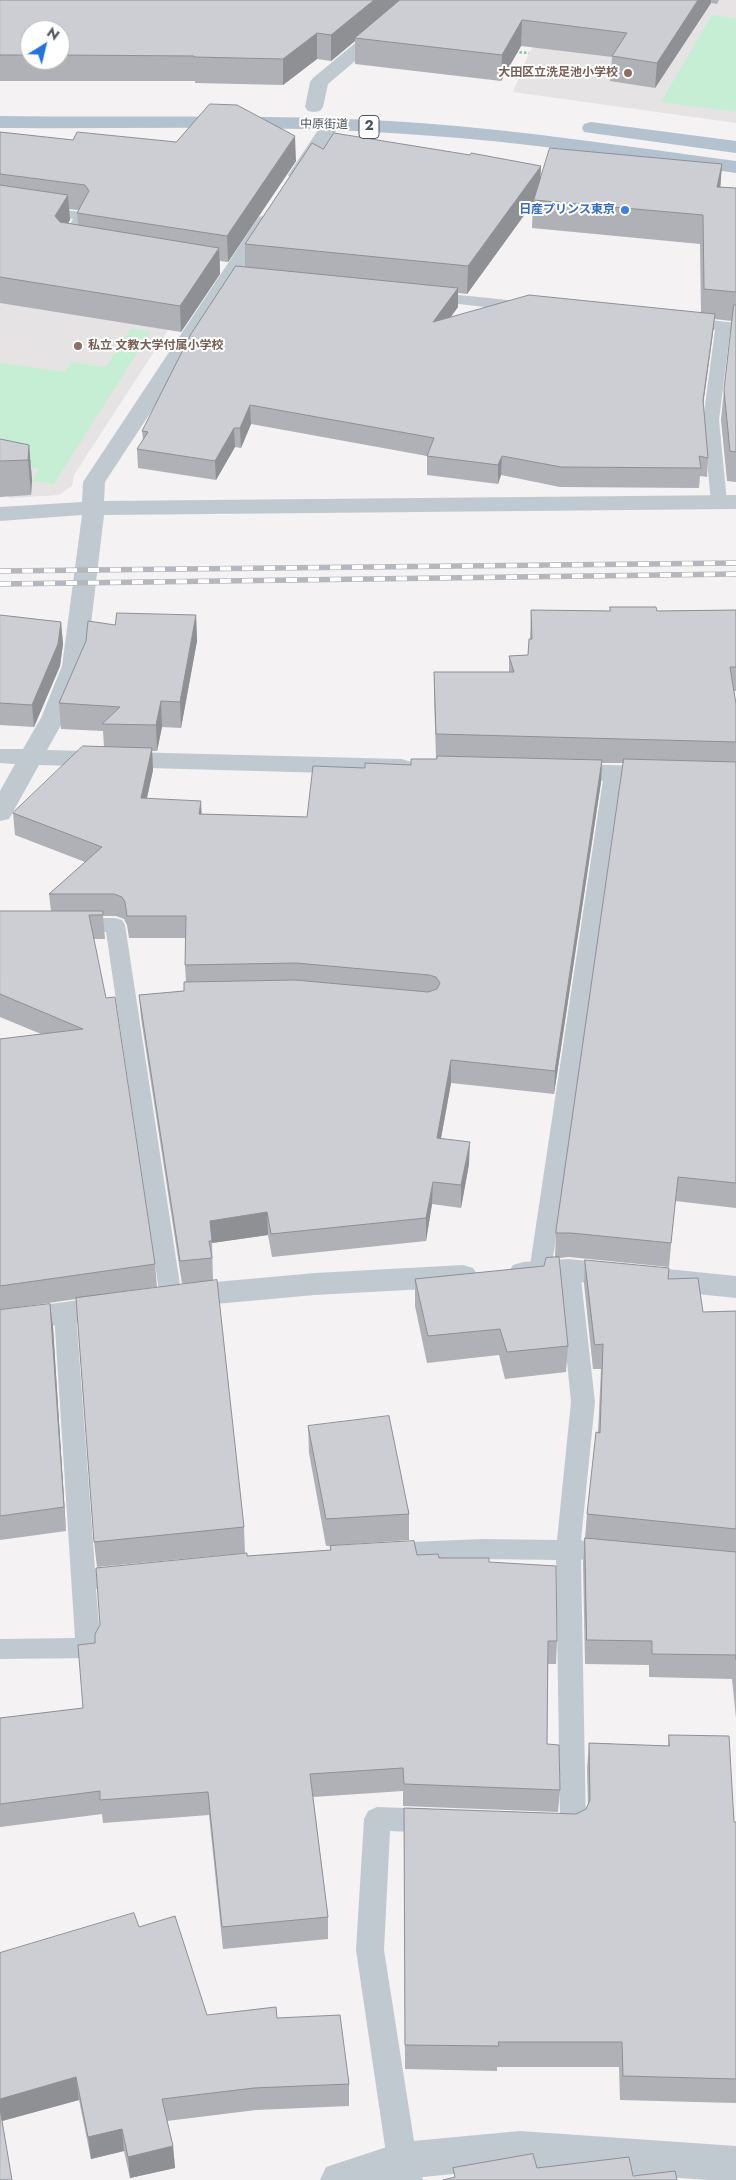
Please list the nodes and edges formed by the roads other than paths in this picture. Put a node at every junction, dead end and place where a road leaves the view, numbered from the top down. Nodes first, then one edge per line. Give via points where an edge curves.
1 (418, 0) edge
2 (0, 105) edge
3 (314, 107) junction
4 (409, 111) dead end
5 (0, 122) edge
6 (331, 125) junction
7 (574, 126) dead end
8 (736, 147) edge
9 (736, 167) edge
10 (289, 188) edge
11 (278, 204) edge
12 (0, 205) edge
13 (87, 246) edge
14 (416, 296) edge
15 (545, 309) edge
16 (674, 321) edge
17 (729, 327) edge
18 (728, 502) edge
19 (0, 514) edge
20 (93, 518) junction
21 (0, 756) edge
22 (31, 756) junction
23 (426, 768) edge
24 (544, 771) edge
25 (613, 773) junction
26 (736, 776) edge
27 (0, 813) edge
28 (58, 926) edge
29 (569, 1270) junction
30 (540, 1272) junction
31 (736, 1287) edge
32 (171, 1298) junction
33 (65, 1313) junction
34 (0, 1322) edge
35 (568, 1549) junction
36 (608, 1553) edge
37 (369, 1554) edge
38 (143, 1575) edge
39 (84, 1580) junction
40 (0, 1649) edge
41 (455, 1822) edge
42 (534, 1825) edge
43 (736, 2164) edge
44 (405, 2170) edge
45 (339, 2180) edge

1 - 3 street via 319,82
2 - 3 main road, 中原街道 / 2
3 - 4 main road, 中原街道 / 2
5 - 6 main road, 中原街道 / 2
6 - 9 main road, 中原街道 / 2 via 420,129 508,138
6 - 10 street
7 - 8 main road
11 - 20 street via 94,482
12 - 13 lane via 82,216 67,242
14 - 15 lane
16 - 17 lane
17 - 18 lane via 711,420
18 - 20 street
19 - 20 street
20 - 22 street via 74,666 53,718
21 - 22 street
22 - 23 street
22 - 27 street
24 - 25 street
25 - 26 street
25 - 30 lane
28 - 32 lane via 115,925 135,997
29 - 30 street
29 - 31 street
29 - 35 lane via 583,1402
30 - 32 street via 316,1284
32 - 33 street
33 - 34 street
33 - 39 lane
35 - 36 lane
35 - 37 lane
35 - 42 lane via 573,1826
38 - 39 lane
39 - 40 lane via 88,1648
41 - 44 lane via 377,1819 370,1950
43 - 44 street via 520,2149
44 - 45 street

